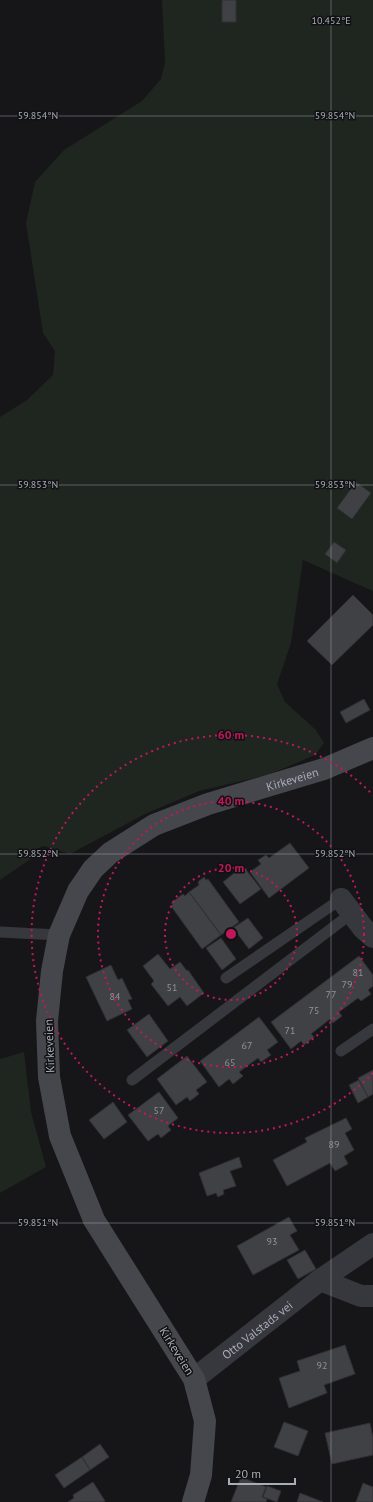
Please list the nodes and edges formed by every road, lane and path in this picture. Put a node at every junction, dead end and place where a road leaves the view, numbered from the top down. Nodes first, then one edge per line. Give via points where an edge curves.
1 (373, 748) edge
2 (346, 906) junction
3 (0, 932) edge
4 (59, 935) junction
5 (373, 937) edge
6 (226, 978) dead end
7 (373, 1029) edge
8 (342, 1051) dead end
9 (132, 1080) dead end
10 (373, 1244) edge
11 (320, 1280) junction
12 (373, 1296) edge
13 (194, 1379) junction
14 (193, 1502) edge

1 - 4 main road, Kirkeveien via 324,769 208,804 154,825 110,853 93,869 78,892
2 - 5 street
2 - 6 lane
2 - 9 lane
3 - 4 lane
4 - 13 main road, Kirkeveien via 47,1021 49,1077 60,1136 94,1220
7 - 8 lane
10 - 11 street, Otto Valstads vei
11 - 12 street via 361,1296
11 - 13 street, Otto Valstads vei
13 - 14 main road, Kirkeveien via 205,1422 201,1475

